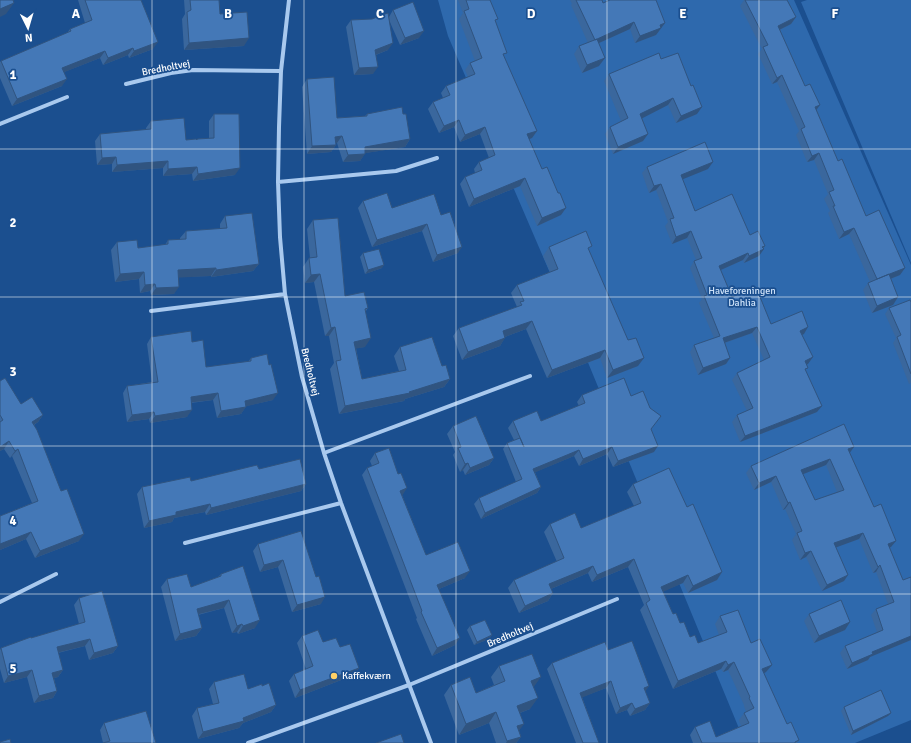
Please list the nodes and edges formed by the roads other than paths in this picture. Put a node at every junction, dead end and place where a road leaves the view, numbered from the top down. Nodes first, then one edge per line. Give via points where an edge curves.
1 (290, 0) edge
2 (281, 71) junction
3 (126, 84) dead end
4 (67, 97) dead end
5 (0, 124) edge
6 (437, 158) dead end
7 (278, 182) junction
8 (285, 294) junction
9 (151, 311) dead end
10 (530, 376) dead end
11 (324, 453) junction
12 (341, 503) junction
13 (185, 543) dead end
14 (56, 574) dead end
15 (617, 599) dead end
16 (0, 602) edge
17 (409, 685) junction
18 (248, 743) edge
19 (431, 743) edge

1 - 2 street, Bredholtvej
2 - 3 street, Bredholtvej via 193,70
2 - 7 street, Bredholtvej
4 - 5 street
6 - 7 street via 396,171
7 - 8 street, Bredholtvej
8 - 9 street
8 - 11 street, Bredholtvej via 302,377
10 - 11 street
11 - 12 street, Bredholtvej
12 - 13 street
12 - 17 street, Bredholtvej
14 - 16 street
15 - 17 street, Bredholtvej
17 - 18 street, Bredholtvej
17 - 19 street, Bredholtvej

